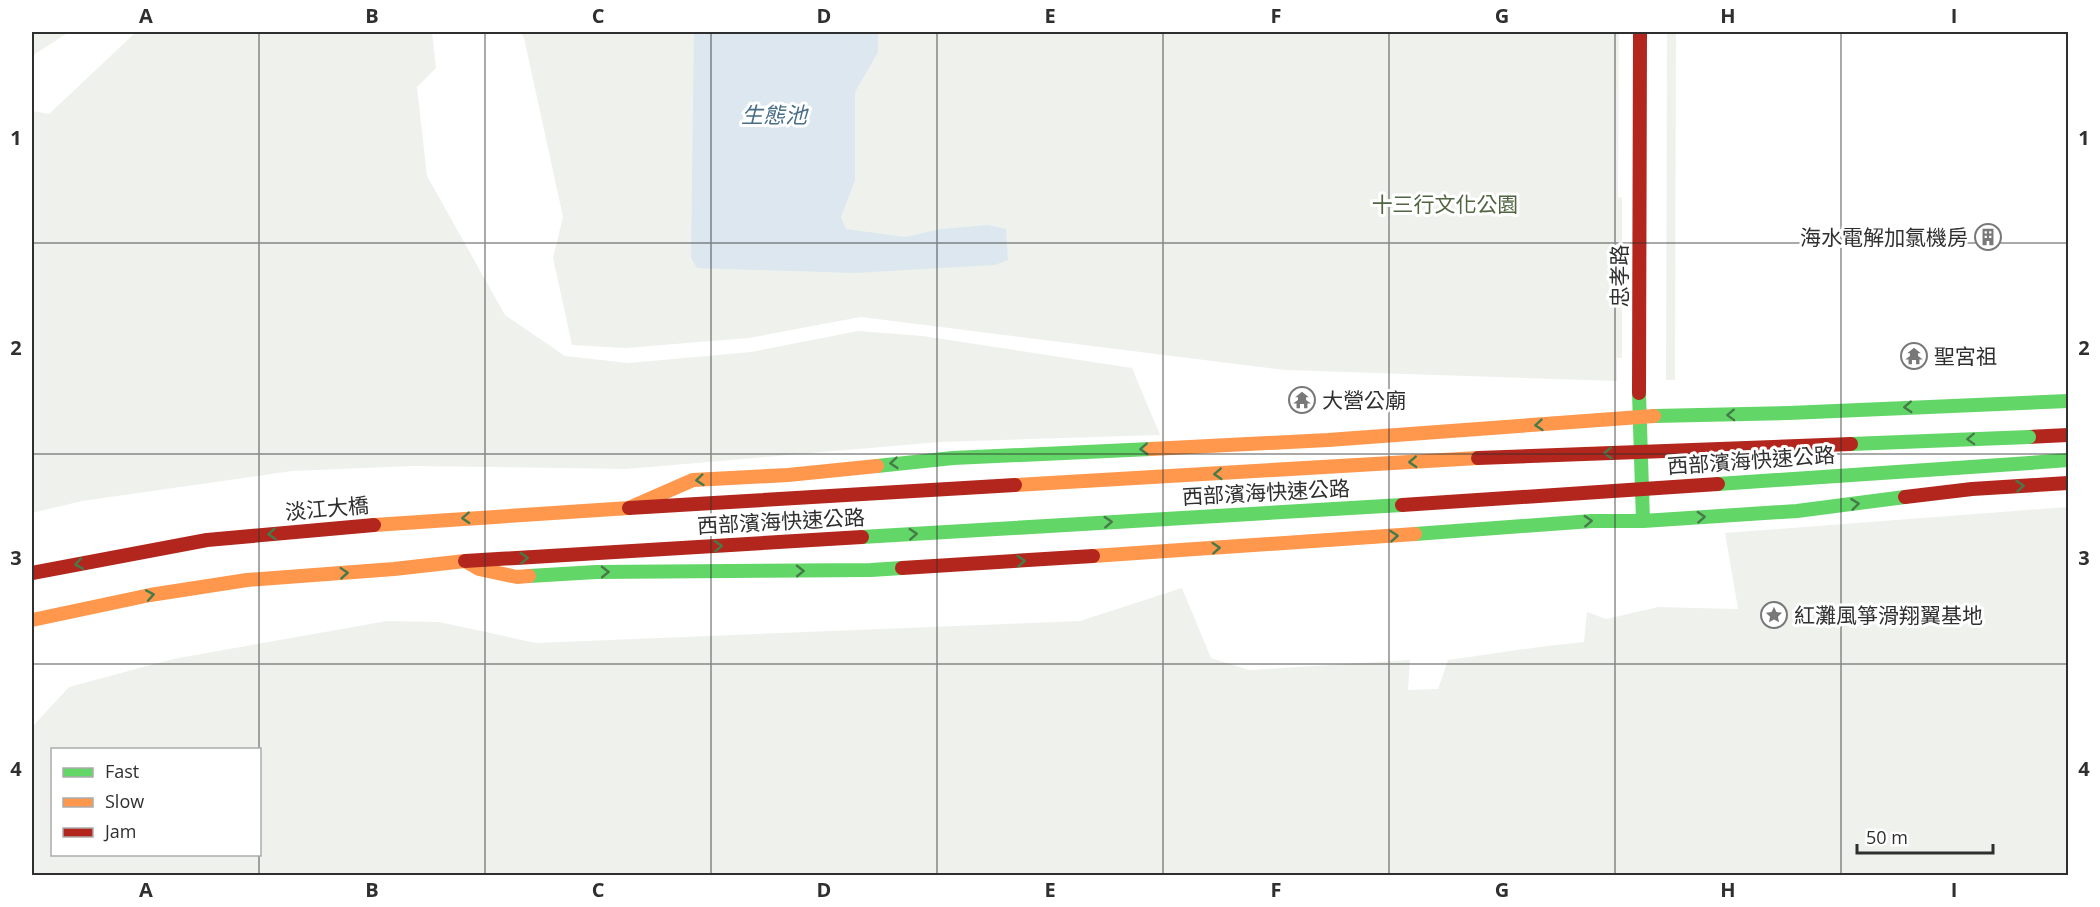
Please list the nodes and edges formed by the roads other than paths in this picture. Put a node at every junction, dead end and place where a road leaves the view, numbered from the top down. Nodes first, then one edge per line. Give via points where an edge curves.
1 (1640, 32) edge
2 (2068, 401) edge
3 (1639, 416) junction
4 (2068, 435) edge
5 (2068, 460) edge
6 (2068, 483) edge
7 (629, 508) junction
8 (1643, 520) junction
9 (465, 561) junction
10 (32, 573) edge
11 (32, 620) edge

1 - 3 main road, 忠孝路
2 -> 3 main road
3 -> 7 main road via 1328,440 952,458 693,480
3 - 8 main road, 忠孝路
4 -> 7 main road, 西部濱海快速公路, bridge via 1461,459
9 -> 5 main road, 西部濱海快速公路, bridge via 1453,502
8 -> 6 main road via 1797,511 1972,489
7 -> 10 main road, 淡江大橋 via 416,521 207,540
9 -> 8 main road via 478,569 517,577 596,572 871,570
11 -> 9 main road via 247,580

